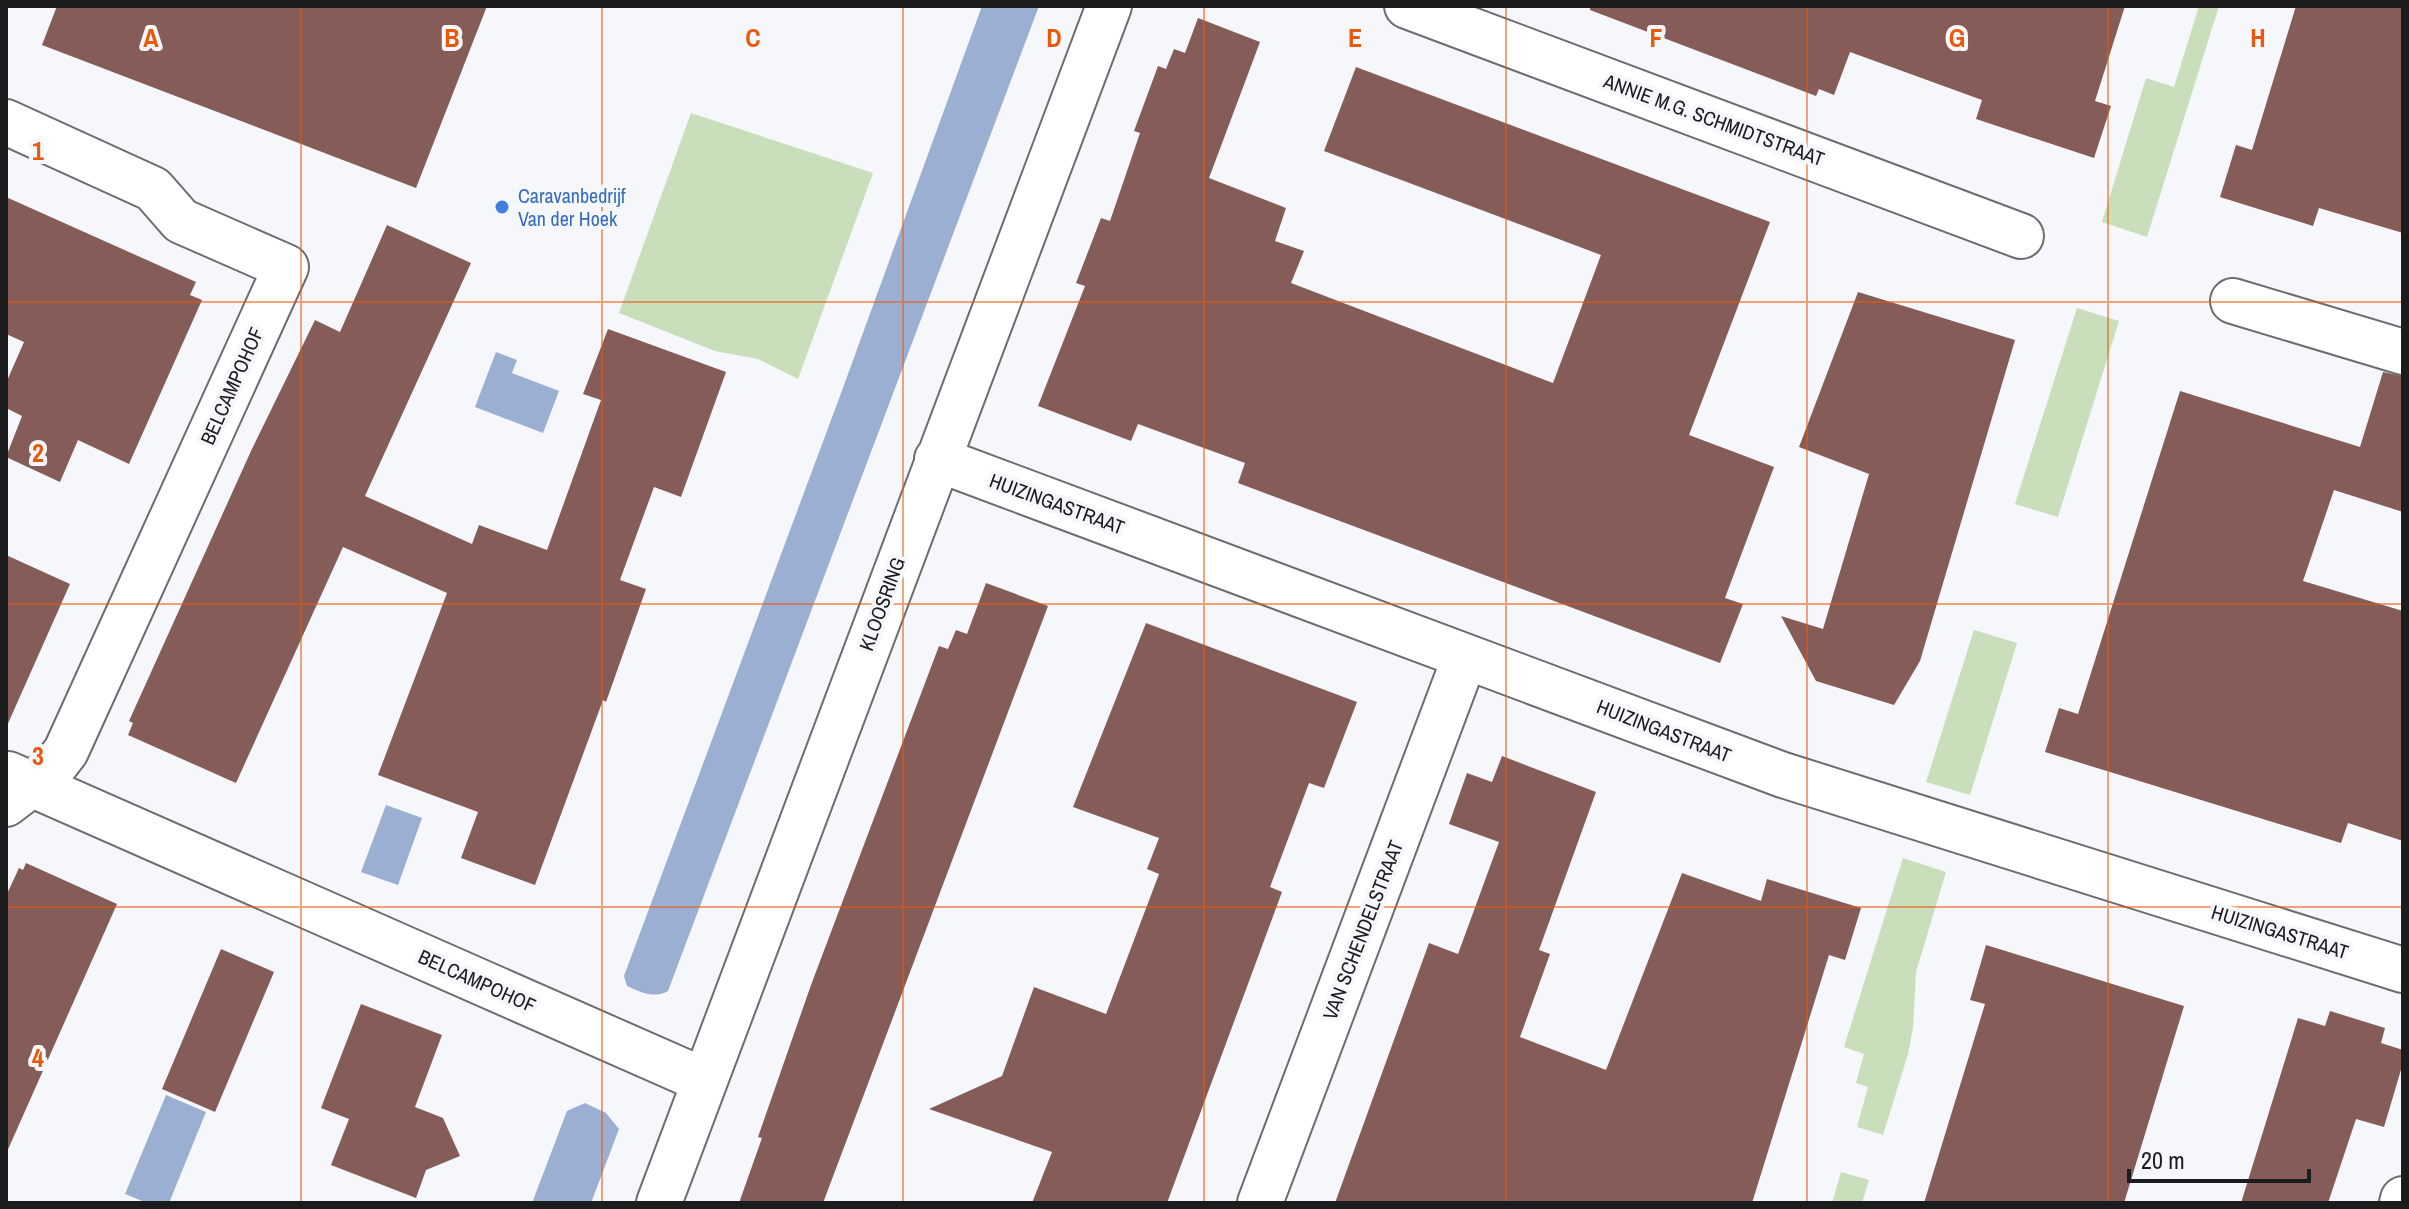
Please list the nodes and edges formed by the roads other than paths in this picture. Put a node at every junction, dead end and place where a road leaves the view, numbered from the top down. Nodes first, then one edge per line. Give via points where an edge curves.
1 (1109, 6) edge
2 (1407, 6) edge
3 (6, 122) edge
4 (2021, 236) dead end
5 (2233, 301) dead end
6 (2403, 352) edge
7 (937, 459) junction
8 (1465, 657) junction
9 (14, 787) edge
10 (2403, 970) edge
11 (705, 1081) junction
12 (659, 1203) edge
13 (1260, 1203) edge

1 - 7 street, KLOOSRING
2 - 4 street, ANNIE M.G. SCHMIDTSTRAAT
3 - 9 street, BELCAMPOHOF via 153,189 181,221 286,267 66,751 53,768
5 - 6 street
7 - 8 street, HUIZINGASTRAAT
7 - 11 street, KLOOSRING
8 - 10 street, HUIZINGASTRAAT via 1783,775
8 - 13 street, VAN SCHENDELSTRAAT
9 - 11 street, BELCAMPOHOF
11 - 12 street, KLOOSRING

